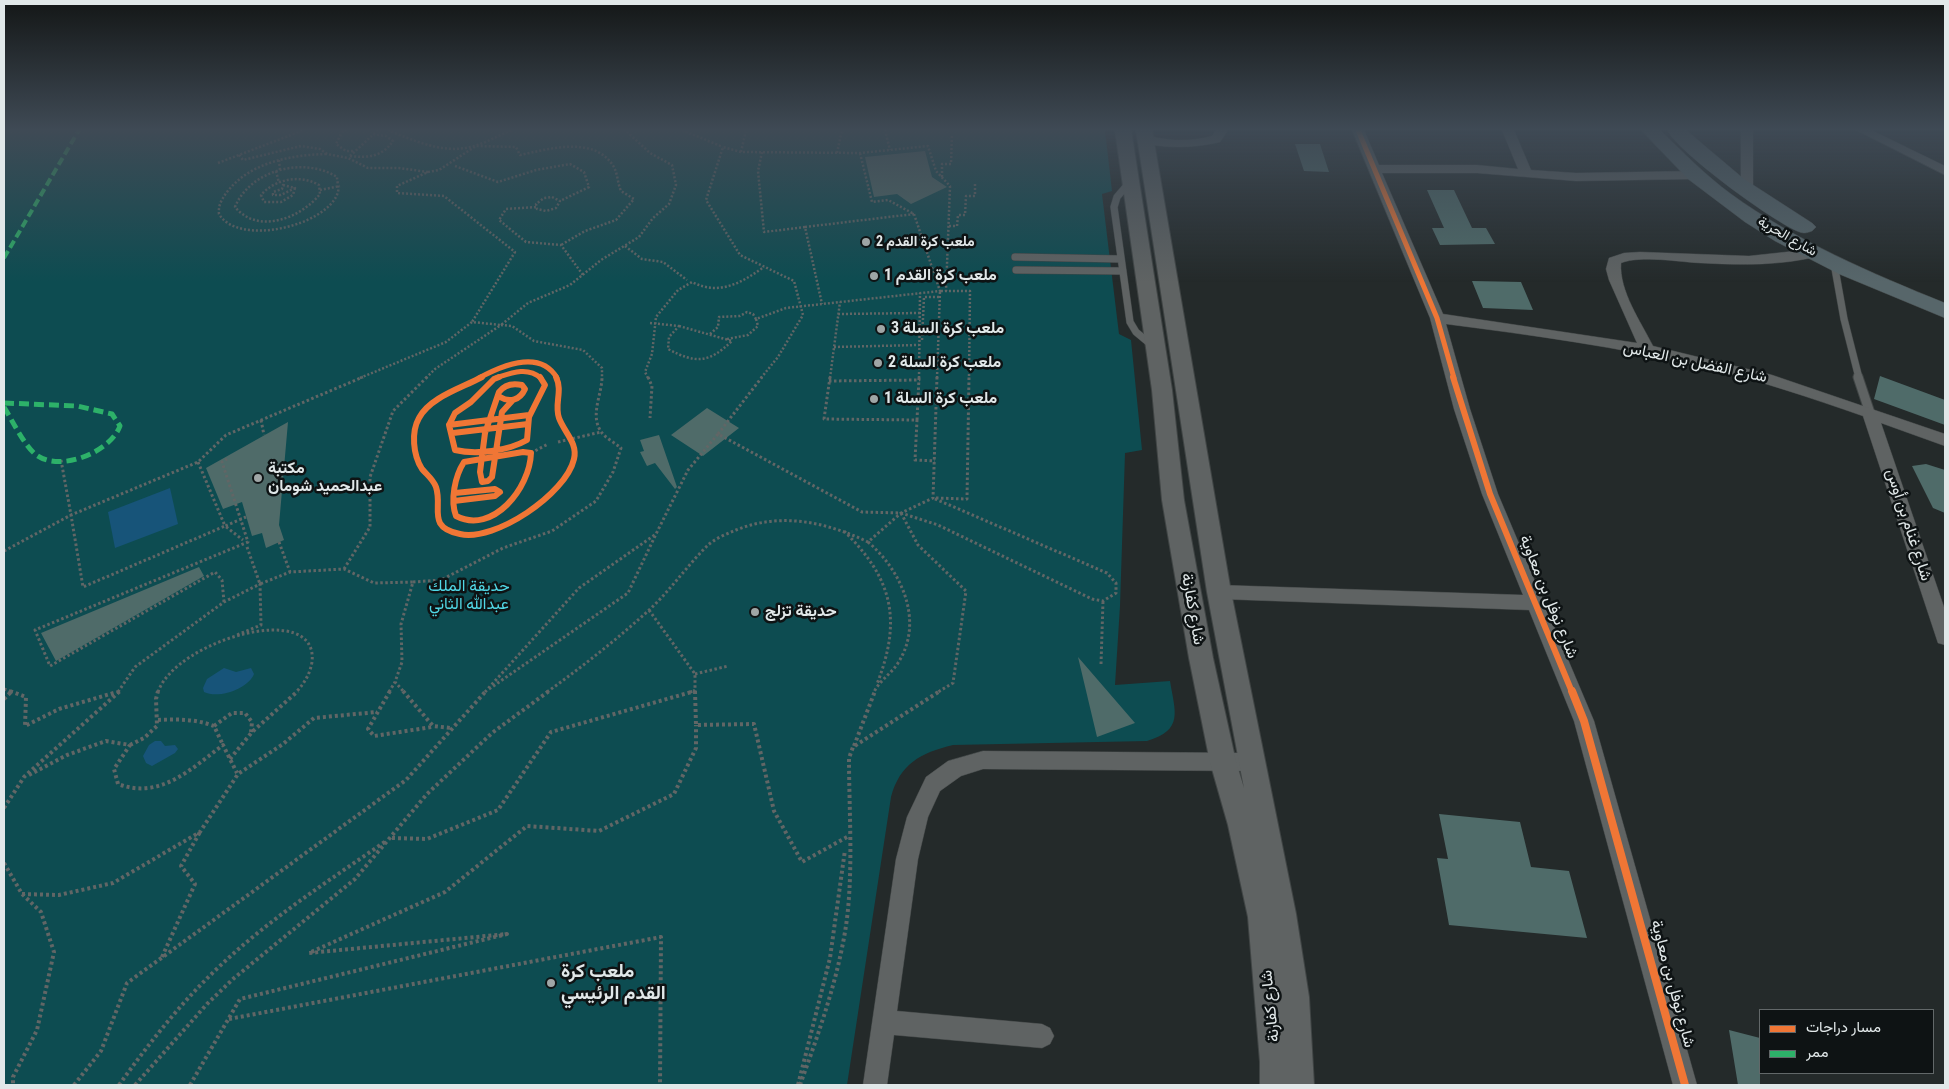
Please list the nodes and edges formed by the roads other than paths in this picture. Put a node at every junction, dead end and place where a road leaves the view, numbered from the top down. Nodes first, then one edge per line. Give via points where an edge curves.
1 (1152, 181) edge
2 (1380, 181) edge
3 (1703, 181) edge
4 (1735, 181) edge
5 (1747, 181) edge
6 (1129, 183) joint
7 (1747, 190) junction
8 (1814, 254) junction
9 (1015, 257) dead end
10 (1121, 258) junction
11 (1834, 263) junction
12 (1016, 270) dead end
13 (1123, 271) junction
14 (1945, 291) edge
15 (1945, 311) edge
16 (1437, 318) junction
17 (1155, 348) junction
18 (1648, 351) junction
19 (1870, 413) junction
20 (1945, 440) edge
21 (1220, 592) junction
22 (1536, 603) junction
23 (1945, 637) edge
24 (1223, 762) junction
25 (1252, 762) junction
26 (884, 1022) junction
27 (1042, 1036) dead end
28 (875, 1085) edge
29 (1276, 1085) edge
30 (1298, 1085) edge
31 (1685, 1085) edge

1 - 21 street, شارع كفارنة
2 - 16 street, شارع نوفل بن معاوية
3 - 8 highway, شارع الحرية via 1734,205
4 - 7 highway, شارع الحرية
5 - 7 street
6 - 10 lane via 1114,207
6 - 17 street, شارع كفارنة
7 - 14 highway, شارع الحرية via 1821,237
8 - 11 highway, شارع الحرية
8 - 18 street via 1762,262 1640,256 1624,257 1614,262 1612,267 1616,281
9 - 10 lane
10 - 13 lane
11 - 15 highway, شارع الحرية
11 - 19 lane
12 - 13 lane
13 - 17 lane via 1130,322 1136,332
16 - 18 street, شارع الفضل بن العباس
16 - 22 street, شارع نوفل بن معاوية via 1490,494
17 - 24 street, شارع كفارنة via 1173,500
18 - 19 street, شارع الفضل بن العباس via 1738,370
19 - 20 street, شارع الفضل بن العباس
19 - 23 street, شارع غنام بن أوس
21 - 22 street
21 - 25 street, شارع كفارنة
22 - 31 street, شارع نوفل بن معاوية via 1584,721
24 - 25 street
24 - 26 street via 983,760 955,768 933,784 918,817 907,858
24 - 29 street, شارع كفارنة via 1242,825 1262,917
25 - 30 street, شارع كفارنة via 1293,988
26 - 27 street
26 - 28 street

